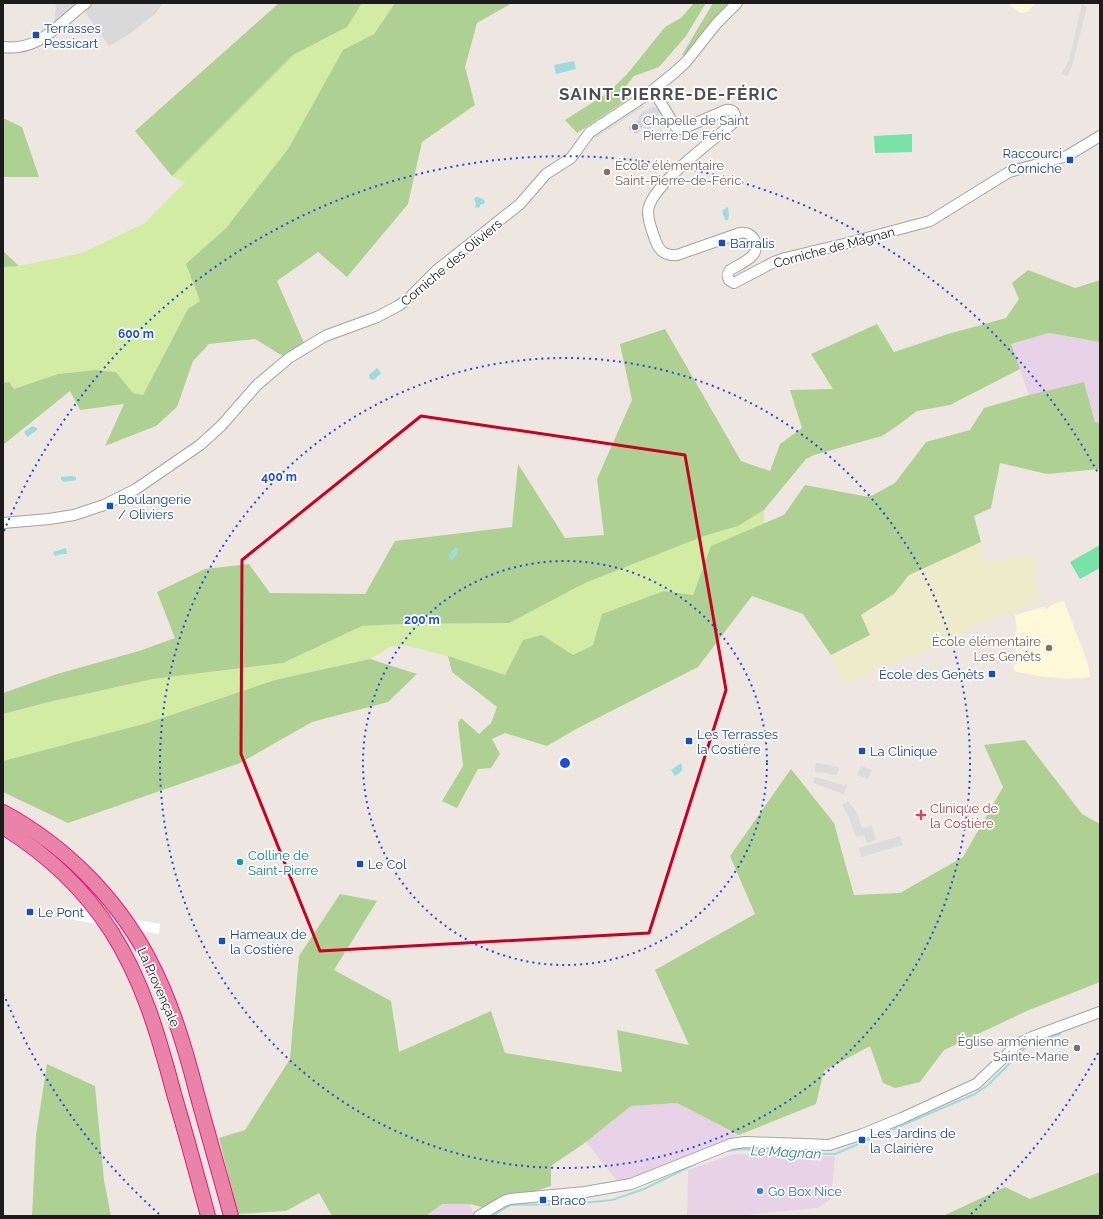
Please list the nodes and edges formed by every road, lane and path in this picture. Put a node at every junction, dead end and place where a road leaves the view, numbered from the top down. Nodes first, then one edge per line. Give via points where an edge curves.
1 (86, 3) edge
2 (738, 3) edge
3 (3, 47) edge
4 (653, 90) junction
5 (1100, 136) edge
6 (3, 523) edge
7 (3, 812) edge
8 (3, 827) edge
9 (1100, 1012) edge
10 (208, 1216) edge
11 (231, 1216) edge
12 (479, 1216) edge

1 - 3 street via 56,30 37,41 23,46
2 - 4 street, Corniche des Oliviers via 717,23 686,62
4 - 5 street, Corniche de Magnan via 678,129 729,109 735,113 733,123 684,164 660,189 653,197 648,212 657,245 670,256 740,233 751,234 755,250 751,257 728,273 729,280 734,283 785,258 930,221 1009,172 1067,156
4 - 6 street, Corniche des Oliviers via 590,132 570,158 546,174 520,204 437,270 408,299 386,313 325,336 289,358 257,385 221,426 200,445 136,489 74,515
7 - 11 highway, La Provençale via 42,836 65,854 100,889 148,957 172,1011 189,1064
8 - 10 highway, La Provençale via 35,848 58,868 110,929 129,962 151,1016 168,1069
9 - 12 street via 1018,1044 970,1088 838,1143 731,1144 632,1184 585,1192 510,1199

